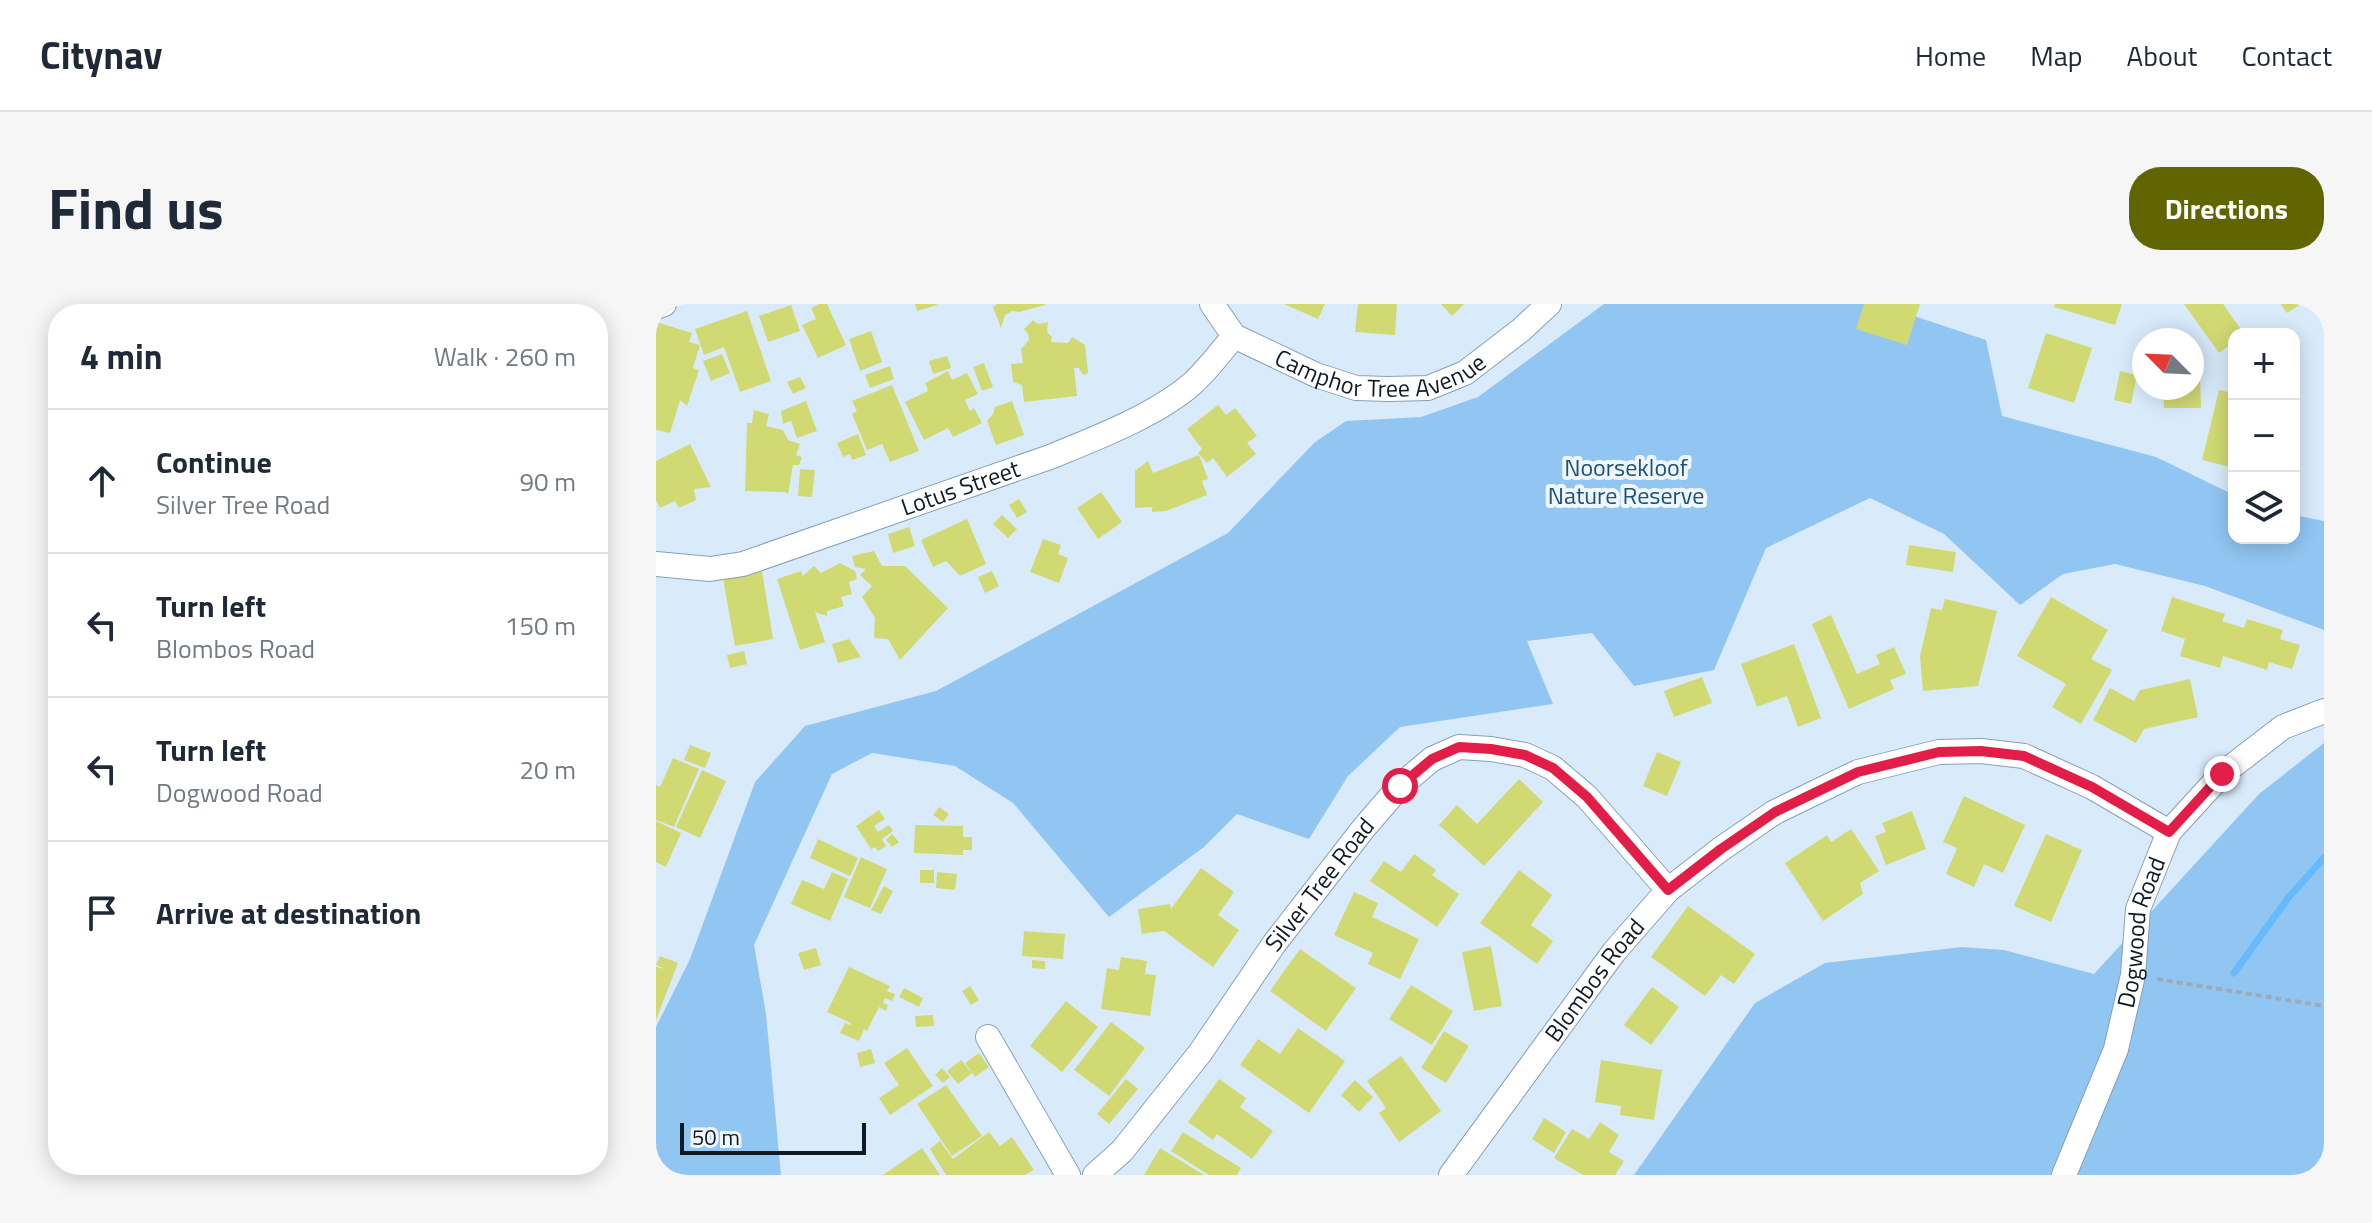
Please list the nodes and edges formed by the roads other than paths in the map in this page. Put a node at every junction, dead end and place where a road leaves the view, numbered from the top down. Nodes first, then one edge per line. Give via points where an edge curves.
1 (664, 304) edge
2 (1212, 304) edge
3 (1549, 304) edge
4 (656, 307) edge
5 (1234, 336) junction
6 (656, 564) edge
7 (2324, 711) edge
8 (2169, 832) junction
9 (1668, 890) junction
10 (988, 1037) dead end
11 (1068, 1175) edge
12 (1095, 1175) edge
13 (1451, 1175) edge
14 (2064, 1175) edge

1 - 4 street
2 - 5 street, Camphor Tree Avenue
3 - 5 street, Camphor Tree Avenue via 1465,373 1428,388 1356,388
5 - 6 street, Lotus Street via 1192,384 1158,408 1050,457 743,564 710,569
7 - 8 street, Dogwood Road via 2283,727 2222,774
8 - 9 street, Blombos Road via 2092,787 2024,756 1939,752 1858,772 1775,812
8 - 14 street, Dogwood Road via 2138,909 2133,975 2116,1049
9 - 12 street, Silver Tree Road via 1587,797 1553,768 1525,755 1491,749 1459,747 1432,759 1363,829 1274,944 1200,1053 1122,1151
9 - 13 street, Blombos Road via 1614,952
10 - 11 street

